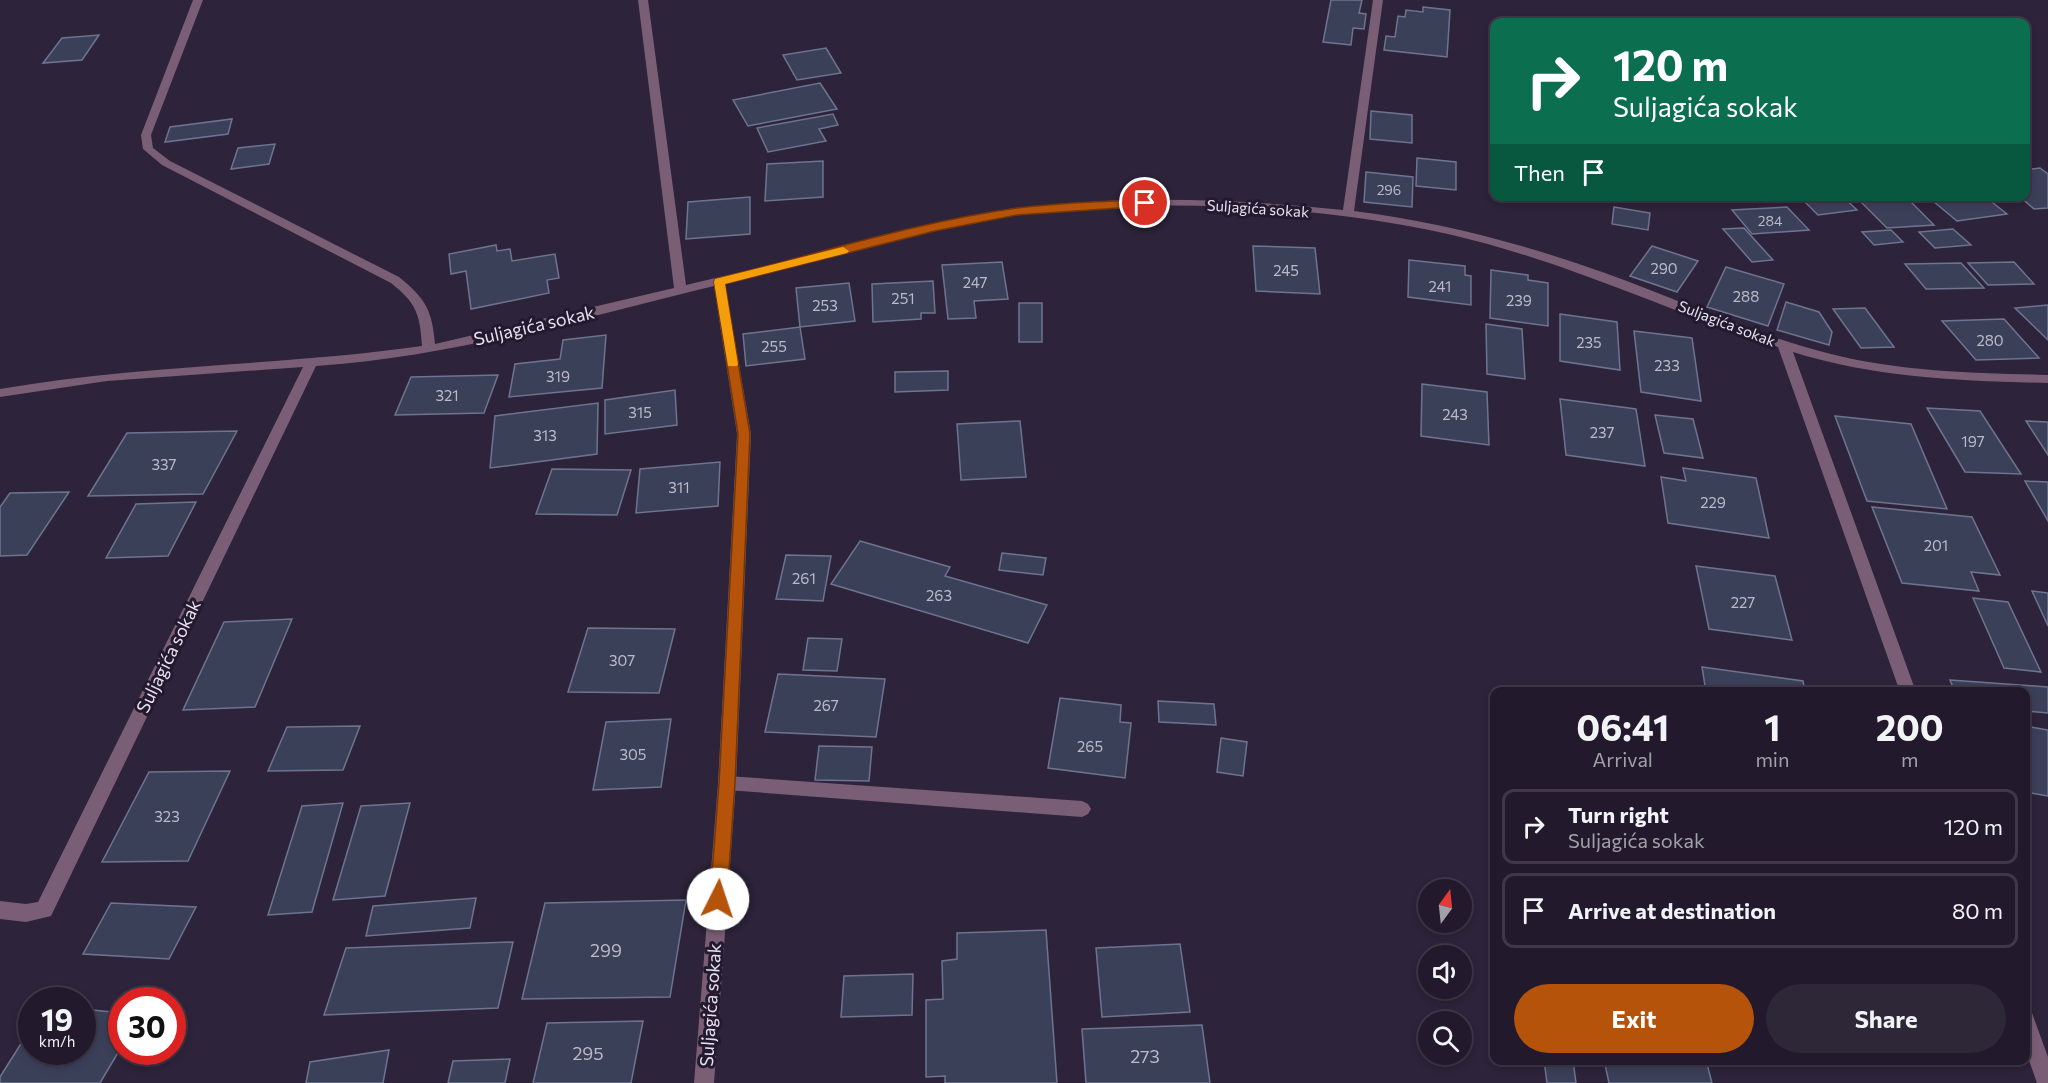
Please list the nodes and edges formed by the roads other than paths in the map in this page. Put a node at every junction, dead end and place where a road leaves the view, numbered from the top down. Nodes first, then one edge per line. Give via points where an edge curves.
1 (198, 0) edge
2 (643, 0) edge
3 (1378, 0) edge
4 (1348, 214) junction
5 (719, 282) junction
6 (681, 291) junction
7 (1784, 345) junction
8 (429, 349) junction
9 (312, 362) junction
10 (2048, 379) edge
11 (0, 393) edge
12 (1906, 687) edge
13 (727, 783) junction
14 (1082, 809) dead end
15 (0, 910) edge
16 (2030, 1034) edge
17 (704, 1083) edge
18 (2048, 1083) edge

1 - 8 street via 147,135 148,149 166,163 394,280 414,295 427,313
2 - 6 street
3 - 4 street
4 - 5 street, Suljagića sokak via 1199,204 1091,205 1017,212 935,227
4 - 7 street, Suljagića sokak via 1425,225 1497,243 1598,275
5 - 6 street, Suljagića sokak
5 - 13 street, Suljagića sokak via 744,434
6 - 8 street, Suljagića sokak
7 - 10 street, Suljagića sokak via 1889,371
7 - 12 street, Suljagića sokak
8 - 9 street, Suljagića sokak
9 - 11 street, Suljagića sokak via 54,381
9 - 15 street, Suljagića sokak via 44,910
13 - 14 street
13 - 17 street, Suljagića sokak
16 - 18 street

